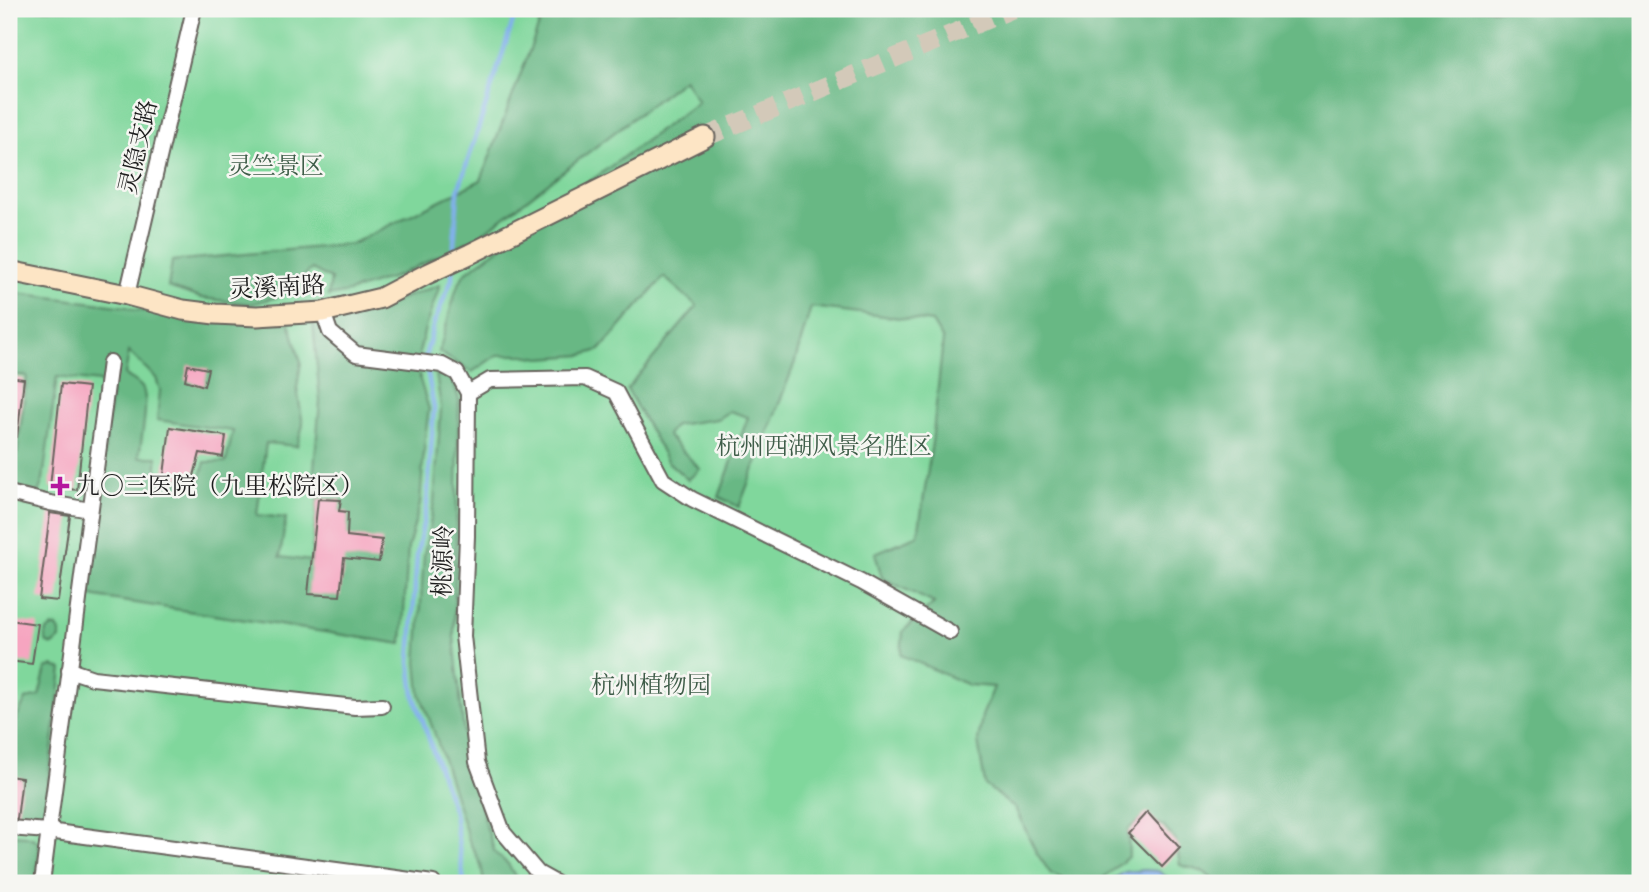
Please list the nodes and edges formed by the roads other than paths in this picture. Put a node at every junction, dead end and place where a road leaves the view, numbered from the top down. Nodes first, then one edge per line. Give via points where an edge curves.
1 (194, 9) edge
2 (705, 137) tunnel mouth
3 (9, 259) edge
4 (9, 271) edge
5 (9, 284) edge
6 (127, 295) junction
7 (323, 312) junction
8 (110, 362) dead end
9 (468, 393) junction
10 (9, 493) edge
11 (90, 510) junction
12 (950, 632) dead end
13 (69, 670) junction
14 (382, 706) dead end
15 (9, 828) edge
16 (48, 831) junction
17 (42, 883) edge
18 (427, 883) edge
19 (556, 883) edge

1 - 6 street, 灵隐支路
2 - 7 main road, 灵溪南路 via 381,298
3 - 6 main road via 73,272
4 - 6 main road
5 - 6 main road
6 - 7 main road, 灵溪南路 via 215,314
7 - 9 street via 330,332 356,354 442,365 457,373
8 - 11 street
9 - 12 street via 489,380 585,378 617,392 663,480
9 - 19 street, 桃源岭 via 463,636 477,762 503,832 538,873
10 - 11 street
11 - 13 street
13 - 14 street via 93,678 355,707
13 - 16 street
15 - 16 street
16 - 17 street
16 - 18 street

